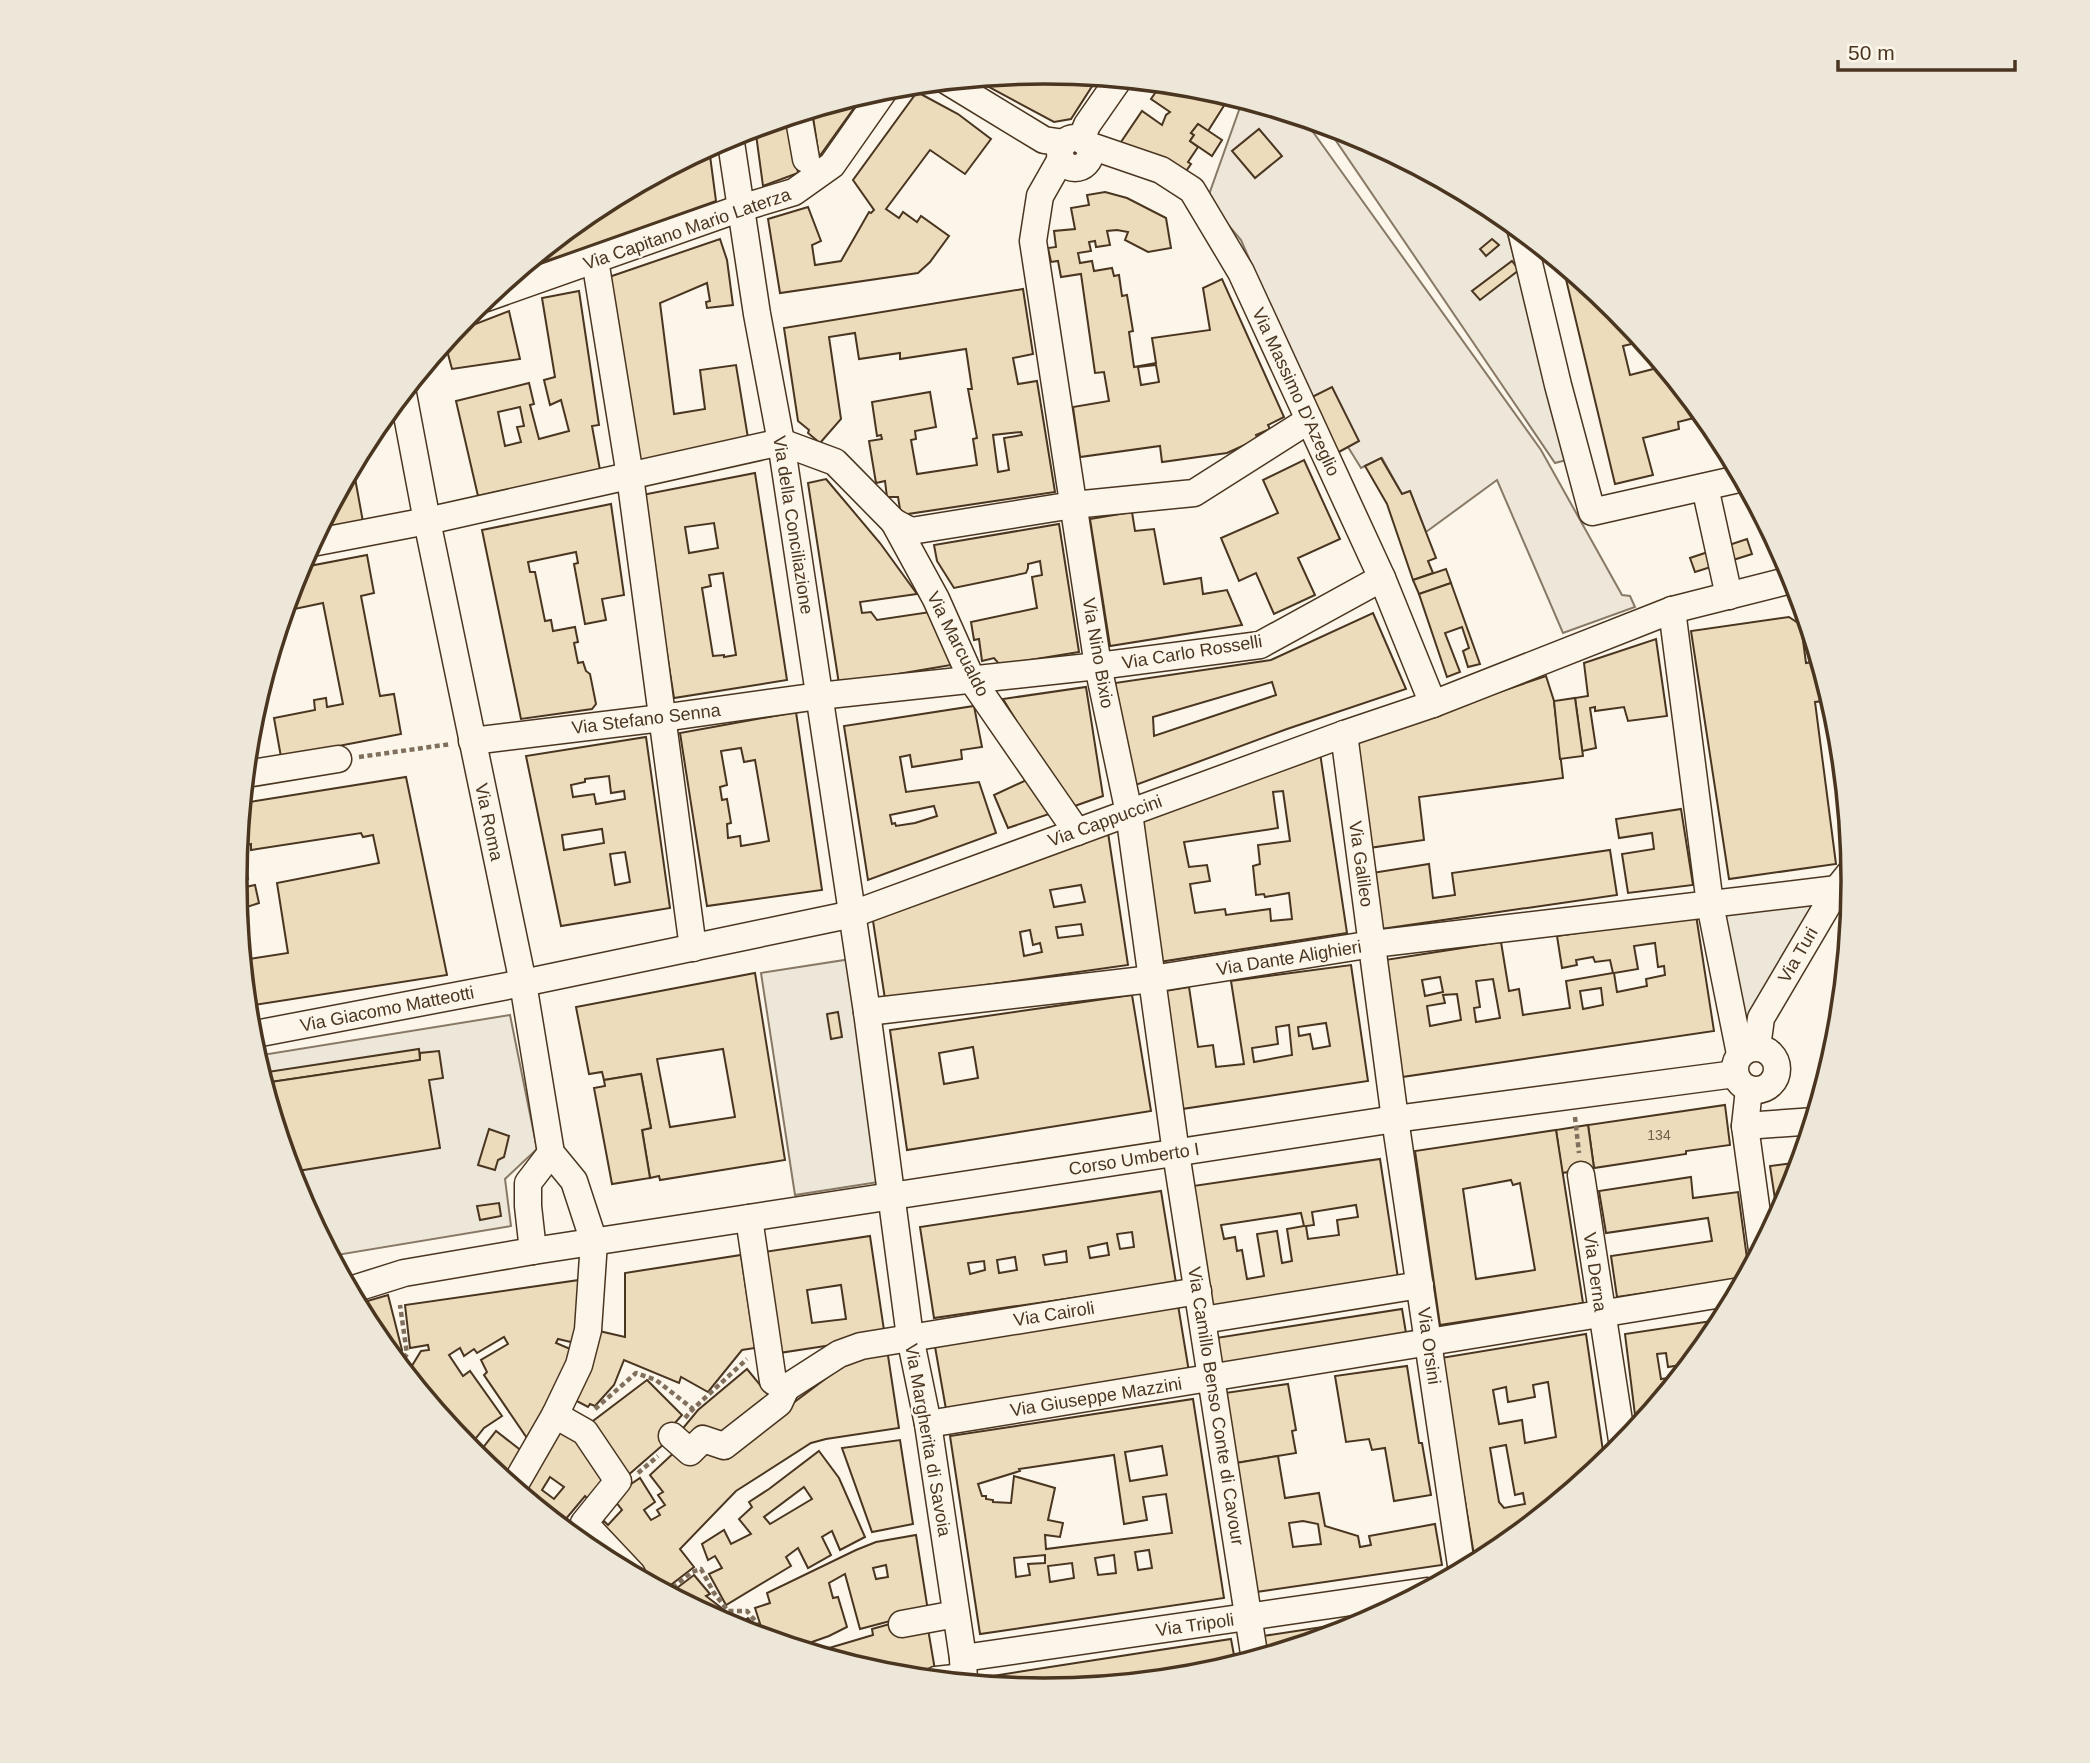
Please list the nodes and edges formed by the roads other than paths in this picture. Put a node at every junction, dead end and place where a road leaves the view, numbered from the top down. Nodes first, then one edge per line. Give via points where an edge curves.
1 (1113, 88) edge
2 (960, 89) edge
3 (876, 102) edge
4 (800, 123) edge
5 (1074, 147) junction
6 (732, 149) edge
7 (806, 159) dead end
8 (741, 208) junction
9 (1525, 245) edge
10 (596, 260) junction
11 (511, 289) edge
12 (405, 406) edge
13 (1309, 420) junction
14 (781, 442) junction
15 (630, 476) junction
16 (1734, 480) edge
17 (1705, 487) junction
18 (1073, 505) junction
19 (427, 521) junction
20 (894, 522) junction
21 (325, 541) edge
22 (1382, 578) junction
23 (1784, 582) edge
24 (1729, 596) junction
25 (1672, 610) junction
26 (1098, 666) junction
27 (972, 680) junction
28 (819, 696) junction
29 (1433, 704) junction
30 (662, 718) junction
31 (1344, 734) junction
32 (472, 741) junction
33 (338, 759) road end
34 (255, 773) edge
35 (1129, 813) junction
36 (1077, 832) junction
37 (1842, 880) edge
38 (1842, 884) edge
39 (1710, 904) junction
40 (853, 914) junction
41 (1373, 944) junction
42 (693, 948) junction
43 (1152, 979) junction
44 (523, 983) junction
45 (867, 1012) junction
46 (262, 1033) edge
47 (1750, 1070) junction
48 (1395, 1119) junction
49 (1805, 1122) edge
50 (1804, 1125) edge
51 (1745, 1126) junction
52 (551, 1153) junction
53 (1176, 1153) junction
54 (1581, 1175) road end
55 (891, 1197) junction
56 (749, 1218) junction
57 (1760, 1234) edge
58 (594, 1242) junction
59 (533, 1251) junction
60 (1420, 1285) junction
61 (358, 1287) edge
62 (1198, 1291) junction
63 (1728, 1293) edge
64 (1602, 1314) junction
65 (1203, 1320) junction
66 (910, 1337) junction
67 (1429, 1342) junction
68 (1212, 1378) junction
69 (786, 1388) junction
70 (566, 1421) junction
71 (929, 1424) junction
72 (1621, 1433) edge
73 (672, 1436) dead end
74 (519, 1481) edge
75 (608, 1549) edge
76 (1460, 1562) edge
77 (1402, 1595) edge
78 (956, 1614) junction
79 (1249, 1617) junction
80 (902, 1624) dead end
81 (1254, 1651) edge
82 (964, 1673) edge

1 - 5 street, Via Nino Bixio
2 - 5 street, Via Massimo D'Azeglio via 1044,140
3 - 8 street, Via Capitano Mario Laterza via 832,165 794,192
4 - 7 street
5 - 13 street, Via Massimo D'Azeglio via 1161,170 1192,190 1241,272
5 - 18 street, Via Nino Bixio via 1040,196 1033,241
6 - 8 street, Via della Conciliazione
8 - 10 street, Via Capitano Mario Laterza
8 - 14 street, Via della Conciliazione
9 - 17 street via 1592,512
10 - 11 street, Via Capitano Mario Laterza
10 - 15 street
12 - 19 street, Via Roma
13 - 18 street via 1194,493
13 - 22 street, Via Massimo D'Azeglio
14 - 15 street
14 - 20 street, Via Marcualdo via 835,462
14 - 28 street, Via della Conciliazione
15 - 19 street
15 - 30 street
16 - 17 street
17 - 24 street
18 - 20 street via 911,531
18 - 26 street, Via Nino Bixio
19 - 21 street
19 - 32 street, Via Roma
20 - 27 street, Via Marcualdo via 936,599
22 - 26 street, Via Carlo Rosselli via 1260,645
22 - 29 street, Via Massimo D'Azeglio
23 - 24 street, Via Cappuccini
24 - 25 street, Via Cappuccini
25 - 29 street, Via Cappuccini
25 - 39 street
26 - 27 street, Via Carlo Rosselli
26 - 35 street, Via Nino Bixio
27 - 28 street, Via Carlo Rosselli
27 - 36 street, Via Marcualdo
28 - 30 street, Via Stefano Senna
28 - 40 street, Via della Conciliazione
29 - 31 street, Via Cappuccini
30 - 32 street, Via Stefano Senna
30 - 42 street
31 - 35 street, Via Cappuccini
31 - 41 street, Via Galileo
32 - 44 street, Via Roma
33 - 34 street
35 - 36 street, Via Cappuccini
35 - 43 street, Via Nino Bixio
36 - 40 street, Via Cappuccini
37 - 39 street, Via Dante Alighieri
38 - 47 street, Via Turi via 1761,1018
39 - 41 street, Via Dante Alighieri
39 - 47 street
40 - 42 street, Via Cappuccini
40 - 45 street, Via della Conciliazione
41 - 43 street, Via Dante Alighieri
41 - 48 street, Via Galileo
42 - 44 street, Via Cappuccini
43 - 45 street, Via Dante Alighieri
43 - 53 street, Via Nino Bixio
44 - 46 street, Via Giacomo Matteotti
44 - 52 street, Via Roma
45 - 55 street, Via Margherita di Savoia
47 - 48 street, Corso Umberto I
47 - 49 street
47 - 51 street
48 - 53 street, Corso Umberto I
48 - 60 street, Via Orsini
50 - 51 street
51 - 57 street
52 - 58 street via 574,1181
52 - 59 street via 528,1183
53 - 55 street, Corso Umberto I
53 - 62 street, Via Camillo Benso Conte di Cavour
54 - 64 street, Via Derna
55 - 56 street, Corso Umberto I
55 - 66 street, Via Margherita di Savoia
56 - 58 street, Corso Umberto I
56 - 69 street via 773,1381
58 - 59 street, Corso Umberto I
58 - 70 street via 588,1330
59 - 61 street, Corso Umberto I via 404,1272
60 - 65 street
60 - 67 street, Via Orsini
62 - 65 street, Via Camillo Benso Conte di Cavour
62 - 66 street, Via Cairoli
63 - 64 street, Via Giuseppe Mazzini
64 - 67 street, Via Giuseppe Mazzini
64 - 72 street, Via Derna
65 - 68 street, Via Camillo Benso Conte di Cavour
66 - 69 street, Via Cairoli via 839,1354
66 - 71 street, Via Margherita di Savoia
67 - 68 street, Via Giuseppe Mazzini
67 - 76 street, Via Orsini
68 - 71 street, Via Giuseppe Mazzini
68 - 79 street, Via Camillo Benso Conte di Cavour
69 - 73 street, Via Cairoli via 779,1403 724,1446 703,1439 690,1452
70 - 74 street
70 - 75 street via 585,1432 618,1481 584,1523
71 - 78 street, Via Margherita di Savoia
77 - 79 street, Via Tripoli
78 - 80 street
78 - 82 street, Via Margherita di Savoia
79 - 81 street, Via Camillo Benso Conte di Cavour
79 - 82 street, Via Tripoli

